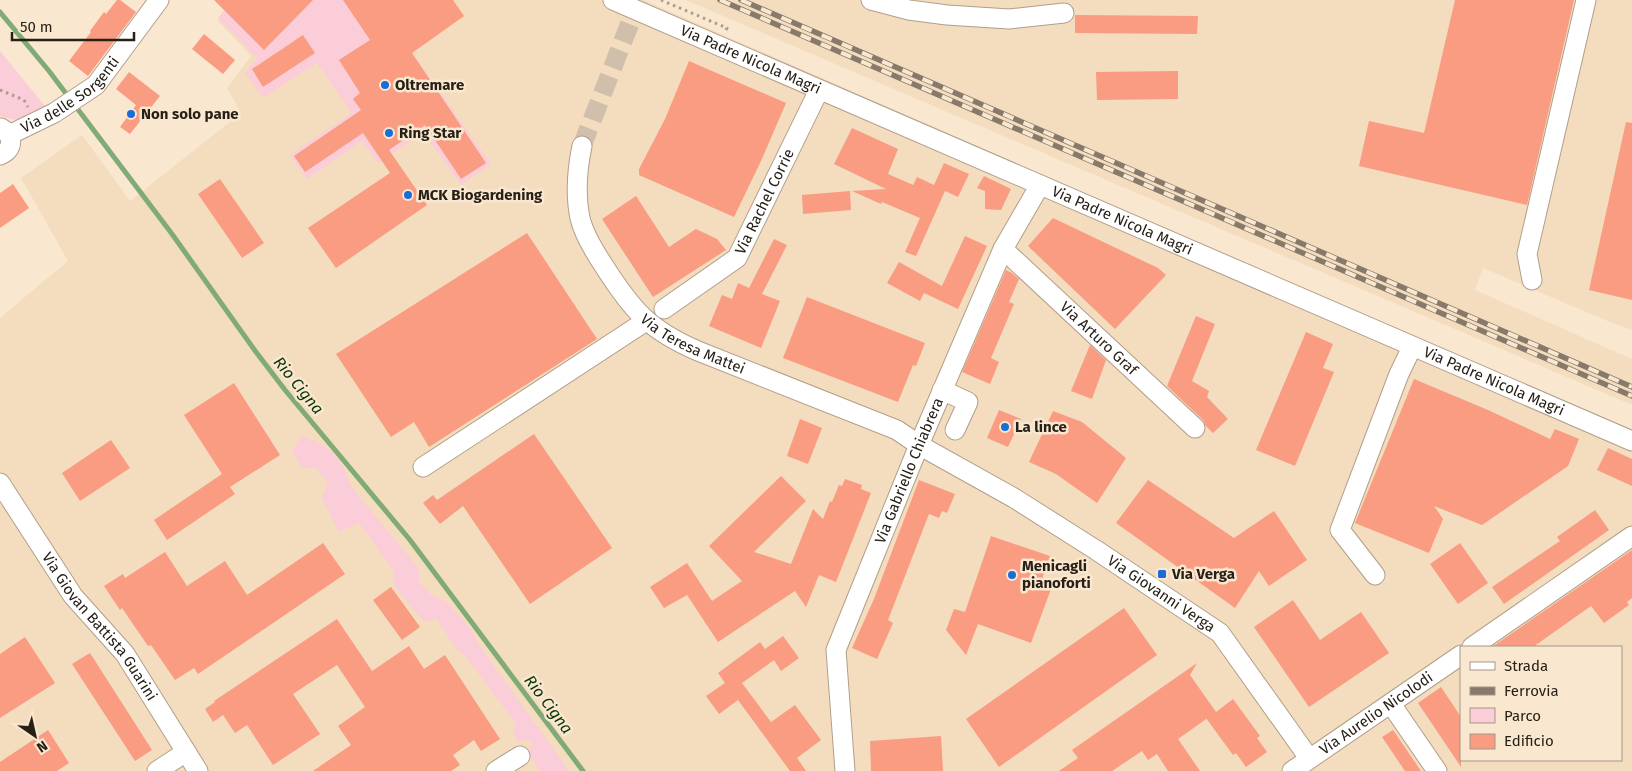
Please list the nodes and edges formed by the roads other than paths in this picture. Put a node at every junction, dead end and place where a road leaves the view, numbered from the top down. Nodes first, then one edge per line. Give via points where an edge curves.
1 (613, 0) edge
2 (871, 0) edge
3 (1586, 0) edge
4 (151, 3) edge
5 (1064, 13) dead end
6 (820, 90) junction
7 (3, 130) edge
8 (582, 146) tunnel mouth
9 (0, 156) edge
10 (1040, 185) junction
11 (1003, 249) junction
12 (1532, 280) dead end
13 (664, 309) dead end
14 (646, 321) junction
15 (1412, 347) junction
16 (942, 390) junction
17 (1195, 428) dead end
18 (955, 430) dead end
19 (1632, 441) edge
20 (919, 445) junction
21 (423, 467) dead end
22 (0, 483) edge
23 (1632, 536) edge
24 (1375, 575) dead end
25 (1473, 646) edge
26 (1460, 656) edge
27 (1392, 704) junction
28 (186, 752) junction
29 (520, 756) dead end
30 (1309, 758) junction
31 (157, 771) edge
32 (198, 771) edge
33 (496, 771) edge
34 (845, 771) edge
35 (1292, 771) edge
36 (1437, 771) edge

1 - 6 street, Via Padre Nicola Magri
2 - 5 street via 908,10 947,15 1009,19
3 - 12 street via 1527,254
4 - 7 street, Via delle Sorgenti via 102,79 46,117
6 - 10 street, Via Padre Nicola Magri
6 - 13 street, Via Rachel Corrie via 737,258
7 - 9 street via 10,146
8 - 14 street, Via Teresa Mattei via 577,191 583,226 616,285
10 - 11 street, Via Gabriello Chiabrera
10 - 15 street, Via Padre Nicola Magri
11 - 16 street, Via Gabriello Chiabrera
11 - 17 street, Via Arturo Graf
14 - 20 street, Via Teresa Mattei via 681,344 897,430
14 - 21 street
15 - 19 street, Via Padre Nicola Magri
15 - 24 street via 1340,530
16 - 18 street via 968,402
16 - 20 street, Via Gabriello Chiabrera
20 - 30 street, Via Giovanni Verga via 1022,503 1220,633
20 - 34 street, Via Gabriello Chiabrera via 836,650
22 - 28 street, Via Giovan Battista Guarini via 73,596 125,654
23 - 25 street
26 - 27 street, Via Aurelio Nicolodi
27 - 30 street, Via Aurelio Nicolodi
27 - 36 street
28 - 31 street
28 - 32 street, Via Giovan Battista Guarini
29 - 33 street
30 - 35 street, Via Aurelio Nicolodi

